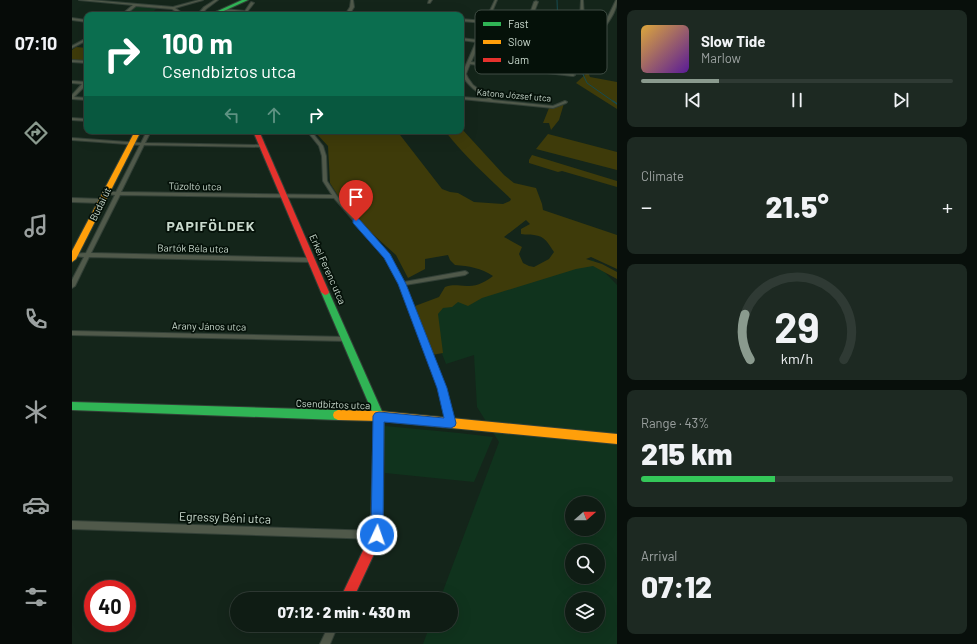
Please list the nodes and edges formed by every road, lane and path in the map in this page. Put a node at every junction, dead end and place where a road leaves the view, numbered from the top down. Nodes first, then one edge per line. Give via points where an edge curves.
1 (80, 0) edge
2 (154, 0) edge
3 (189, 0) edge
4 (202, 0) edge
5 (217, 0) edge
6 (352, 0) edge
7 (496, 0) edge
8 (617, 0) edge
9 (249, 2) edge
10 (536, 2) dead end
11 (186, 4) junction
12 (135, 5) junction
13 (148, 6) junction
14 (173, 8) junction
15 (224, 10) junction
16 (491, 10) edge
17 (533, 10) edge
18 (127, 12) edge
19 (179, 12) edge
20 (183, 12) edge
21 (202, 12) edge
22 (219, 12) edge
23 (238, 12) edge
24 (245, 12) edge
25 (349, 12) edge
26 (72, 19) edge
27 (464, 20) edge
28 (84, 21) edge
29 (475, 21) edge
30 (607, 22) edge
31 (464, 39) edge
32 (475, 40) edge
33 (84, 41) edge
34 (72, 47) edge
35 (475, 49) edge
36 (72, 61) edge
37 (84, 62) edge
38 (469, 62) junction
39 (475, 63) edge
40 (565, 74) edge
41 (573, 75) dead end
42 (72, 82) edge
43 (84, 83) edge
44 (84, 85) edge
45 (72, 98) edge
46 (464, 98) edge
47 (84, 99) edge
48 (491, 100) junction
49 (565, 102) dead end
50 (72, 119) edge
51 (84, 120) edge
52 (136, 134) edge
53 (147, 134) edge
54 (257, 134) edge
55 (311, 134) edge
56 (72, 140) edge
57 (131, 143) junction
58 (142, 144) junction
59 (262, 146) junction
60 (106, 192) junction
61 (118, 193) junction
62 (284, 197) junction
63 (335, 197) junction
64 (72, 200) edge
65 (101, 201) junction
66 (87, 255) junction
67 (73, 257) edge
68 (312, 260) junction
69 (465, 273) dead end
70 (402, 284) junction
71 (72, 286) edge
72 (72, 333) edge
73 (346, 339) junction
74 (72, 406) edge
75 (379, 416) junction
76 (451, 423) junction
77 (617, 439) edge
78 (72, 525) edge
79 (377, 535) junction
80 (349, 592) edge
81 (331, 632) edge
82 (325, 644) edge

1 - 12 street
2 - 13 street
3 - 11 street
4 - 11 street
5 - 21 street
6 - 25 street
7 - 16 street
8 - 30 street
9 - 15 street
9 - 24 street
10 - 17 street
11 - 14 street
11 - 20 street
12 - 13 street
12 - 18 street
13 - 14 street
14 - 19 street
15 - 22 street
15 - 23 street
26 - 28 street
27 - 29 street
31 - 32 street
33 - 34 street
35 - 38 street
36 - 37 street
38 - 39 street
38 - 48 street via 464,74 466,79
40 - 41 street
42 - 43 street
44 - 45 street
45 - 47 street
46 - 48 street, Katona József utca
48 - 49 street, Katona József utca via 553,107
50 - 51 street
52 - 57 street, Budai út
53 - 58 street, Budai út
54 - 59 street, Erkel Ferenc utca
55 - 63 street via 321,146 325,181
56 - 57 street
57 - 58 street
57 - 60 street, Budai út
58 - 59 street
58 - 61 street, Budai út
59 - 62 street, Erkel Ferenc utca
60 - 61 street, Tűzoltó utca
60 - 65 street, Budai út
61 - 62 street, Tűzoltó utca
61 - 66 street, Budai út
62 - 63 street, Tűzoltó utca
62 - 68 street, Erkel Ferenc utca
63 - 70 street via 387,256
64 - 65 street
65 - 67 street, Budai út
66 - 67 street, Bartók Béla utca
66 - 68 street, Bartók Béla utca
66 - 71 street, Budai út
68 - 73 street, Erkel Ferenc utca
69 - 70 street
70 - 76 street via 442,388
72 - 73 street, Arany János utca
73 - 75 street, Erkel Ferenc utca
74 - 75 street, Csendbiztos utca
75 - 76 street, Csendbiztos utca
75 - 79 street
76 - 77 street, Csendbiztos utca
78 - 79 street, Egressy Béni utca
79 - 80 street
81 - 82 street

